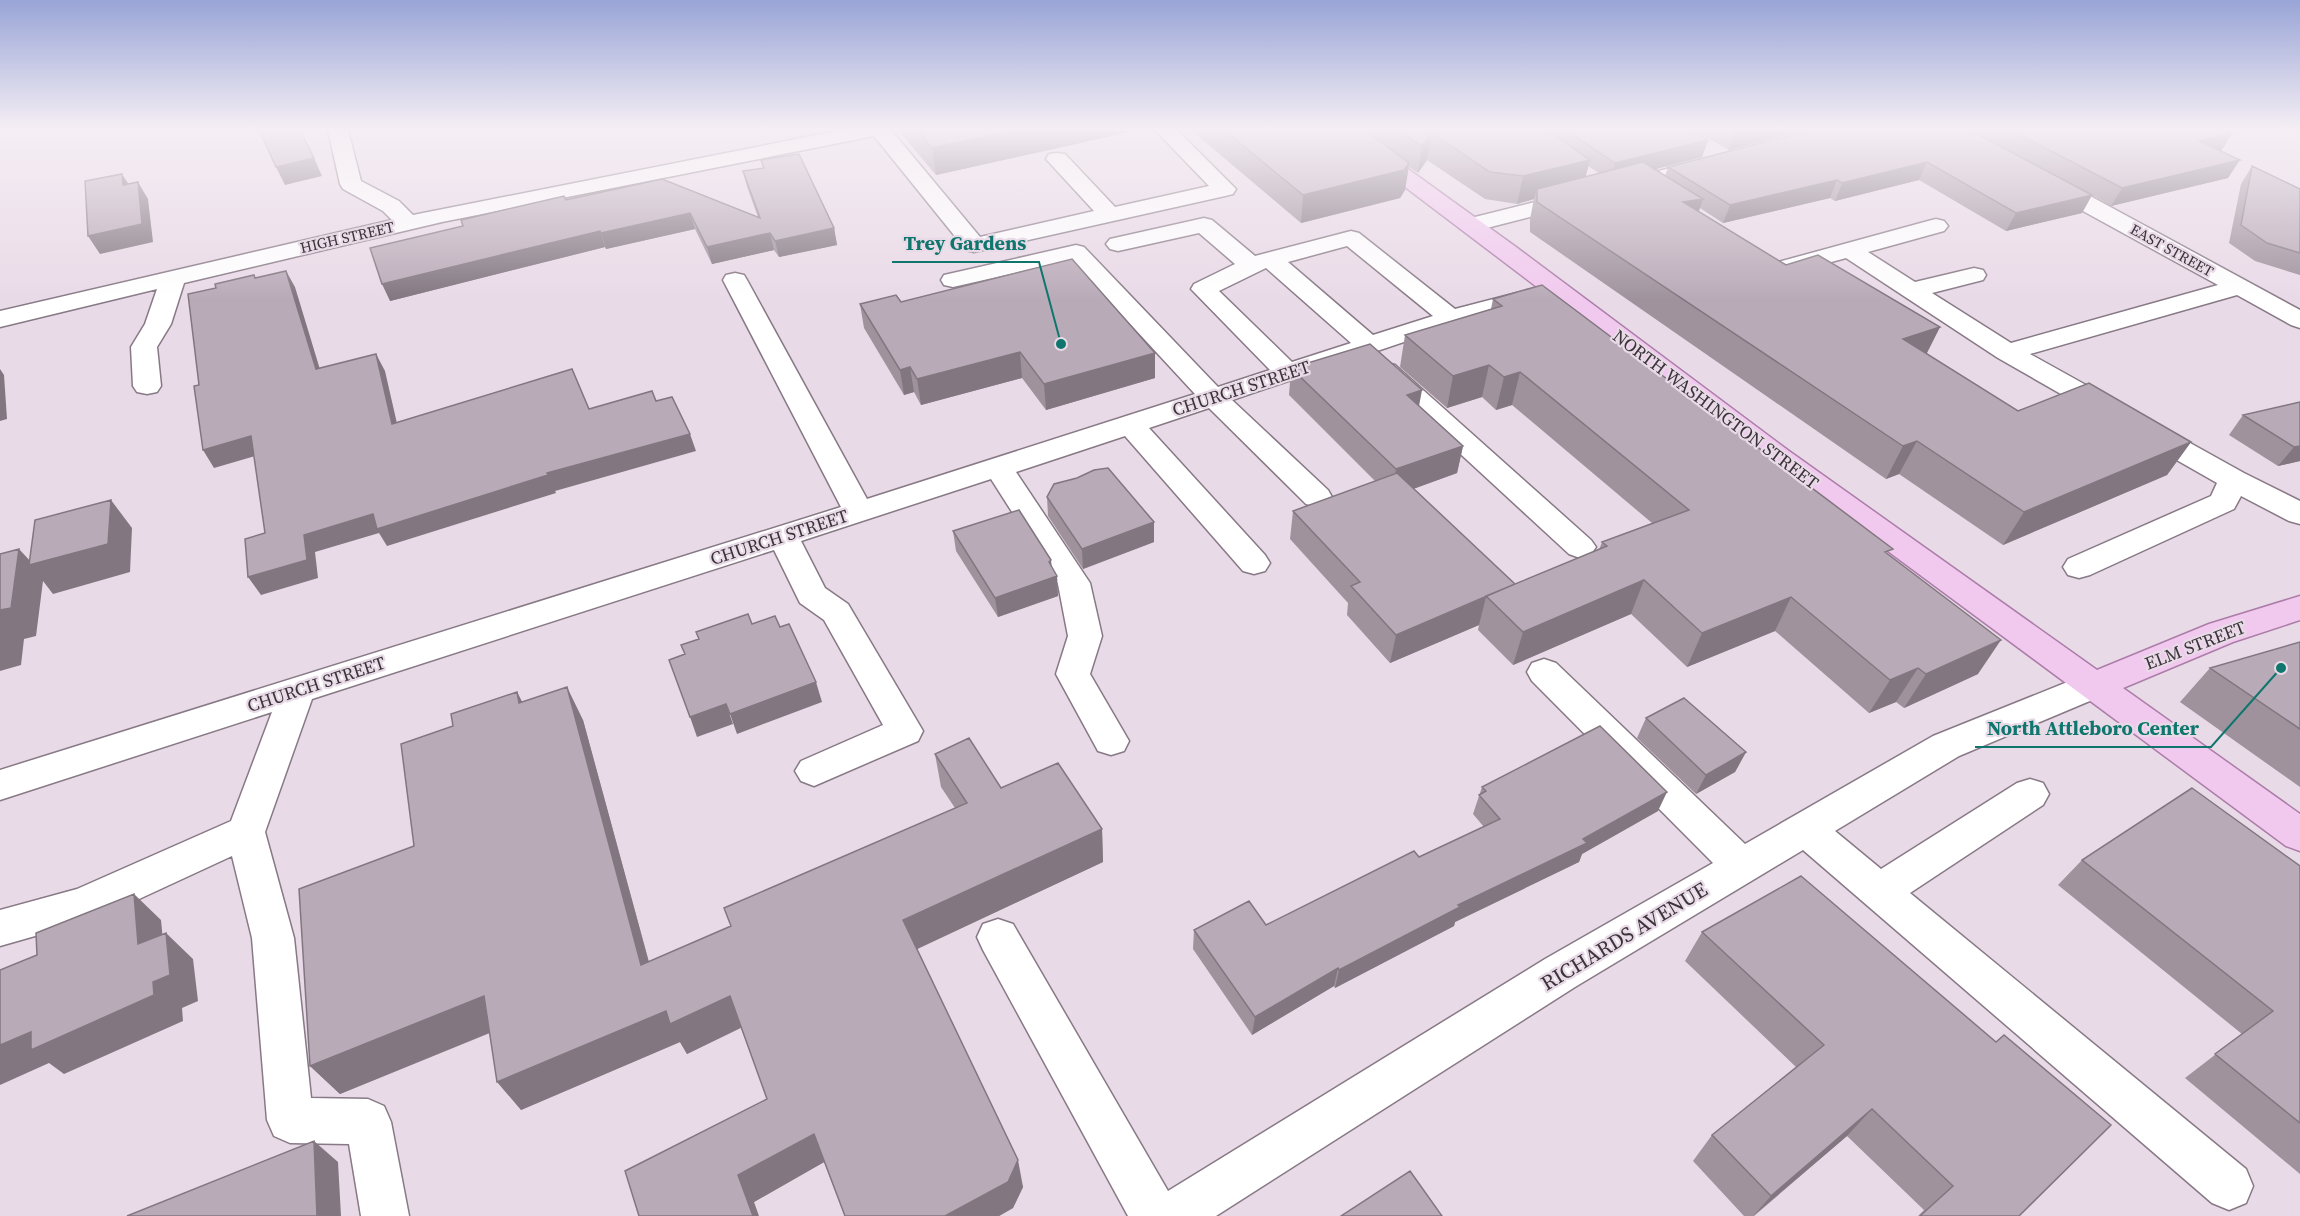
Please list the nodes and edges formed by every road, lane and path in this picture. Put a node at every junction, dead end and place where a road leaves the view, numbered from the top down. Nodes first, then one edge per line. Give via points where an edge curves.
1 (356, 187) edge
2 (568, 187) edge
3 (926, 187) edge
4 (1083, 187) edge
5 (1223, 187) edge
6 (1418, 187) edge
7 (1601, 187) edge
8 (1619, 187) edge
9 (1645, 187) edge
10 (2055, 187) edge
11 (1606, 190) junction
12 (1668, 201) edge
13 (1110, 215) junction
14 (408, 223) junction
15 (1471, 225) junction
16 (1936, 226) dead end
17 (1118, 244) dead end
18 (1850, 250) junction
19 (1758, 257) edge
20 (1261, 263) junction
21 (1974, 275) dead end
22 (173, 278) junction
23 (735, 280) dead end
24 (953, 280) dead end
25 (2239, 287) junction
26 (1558, 290) junction
27 (1912, 290) junction
28 (1451, 318) junction
29 (0, 319) edge
30 (2300, 320) edge
31 (1364, 347) junction
32 (2007, 352) junction
33 (1288, 373) junction
34 (147, 386) dead end
35 (1213, 398) junction
36 (1131, 424) junction
37 (998, 467) junction
38 (2234, 480) junction
39 (1317, 497) dead end
40 (859, 512) junction
41 (2300, 514) edge
42 (783, 535) junction
43 (1580, 547) dead end
44 (1254, 562) dead end
45 (2079, 567) dead end
46 (2297, 612) edge
47 (1544, 672) dead end
48 (2092, 686) junction
49 (298, 690) junction
50 (1111, 741) dead end
51 (814, 771) dead end
52 (0, 785) edge
53 (2030, 794) dead end
54 (1805, 829) junction
55 (246, 832) junction
56 (2300, 835) edge
57 (1742, 866) junction
58 (1879, 891) junction
59 (0, 928) edge
60 (998, 937) dead end
61 (2229, 1186) dead end
62 (385, 1216) edge
63 (1155, 1216) edge
64 (1172, 1216) edge

1 - 14 street via 391,206
2 - 14 street, HIGH STREET
3 - 13 street via 974,245
4 - 13 street
5 - 13 street via 1225,189
6 - 15 main road, NORTH WASHINGTON STREET
7 - 11 street
8 - 11 street
9 - 12 street
10 - 25 street, EAST STREET
11 - 15 street
14 - 22 street, HIGH STREET
15 - 26 main road, NORTH WASHINGTON STREET
16 - 18 street
17 - 20 street via 1204,225
18 - 19 street via 1778,270
18 - 27 street
20 - 28 street via 1351,238
20 - 31 street
20 - 33 street via 1203,289
21 - 27 street
22 - 29 street, HIGH STREET
22 - 34 street via 158,324 144,347
23 - 40 street
24 - 35 street via 1076,252
25 - 30 street, EAST STREET
25 - 32 street
26 - 28 street, CHURCH STREET
26 - 48 main road, NORTH WASHINGTON STREET
27 - 32 street
28 - 31 street, CHURCH STREET
31 - 33 street, CHURCH STREET
31 - 43 street
32 - 38 street
33 - 35 street, CHURCH STREET
35 - 36 street, CHURCH STREET
35 - 39 street
36 - 37 street, CHURCH STREET
36 - 44 street
37 - 40 street, CHURCH STREET
37 - 50 street via 1074,583 1085,636 1073,674
38 - 41 street
38 - 45 street via 2223,502
40 - 42 street, CHURCH STREET
42 - 49 street, CHURCH STREET
42 - 51 street via 812,595 836,612 905,731
46 - 48 main road, ELM STREET via 2221,633
47 - 57 street
48 - 54 street, RICHARDS AVENUE via 1946,746
48 - 56 main road, NORTH WASHINGTON STREET
49 - 52 street, CHURCH STREET
49 - 55 street
53 - 58 street
54 - 57 street, RICHARDS AVENUE
54 - 58 street
55 - 59 street via 84,904
55 - 62 street via 273,938 290,1120 368,1122
57 - 64 street, RICHARDS AVENUE via 1550,979
58 - 61 street
60 - 63 street

